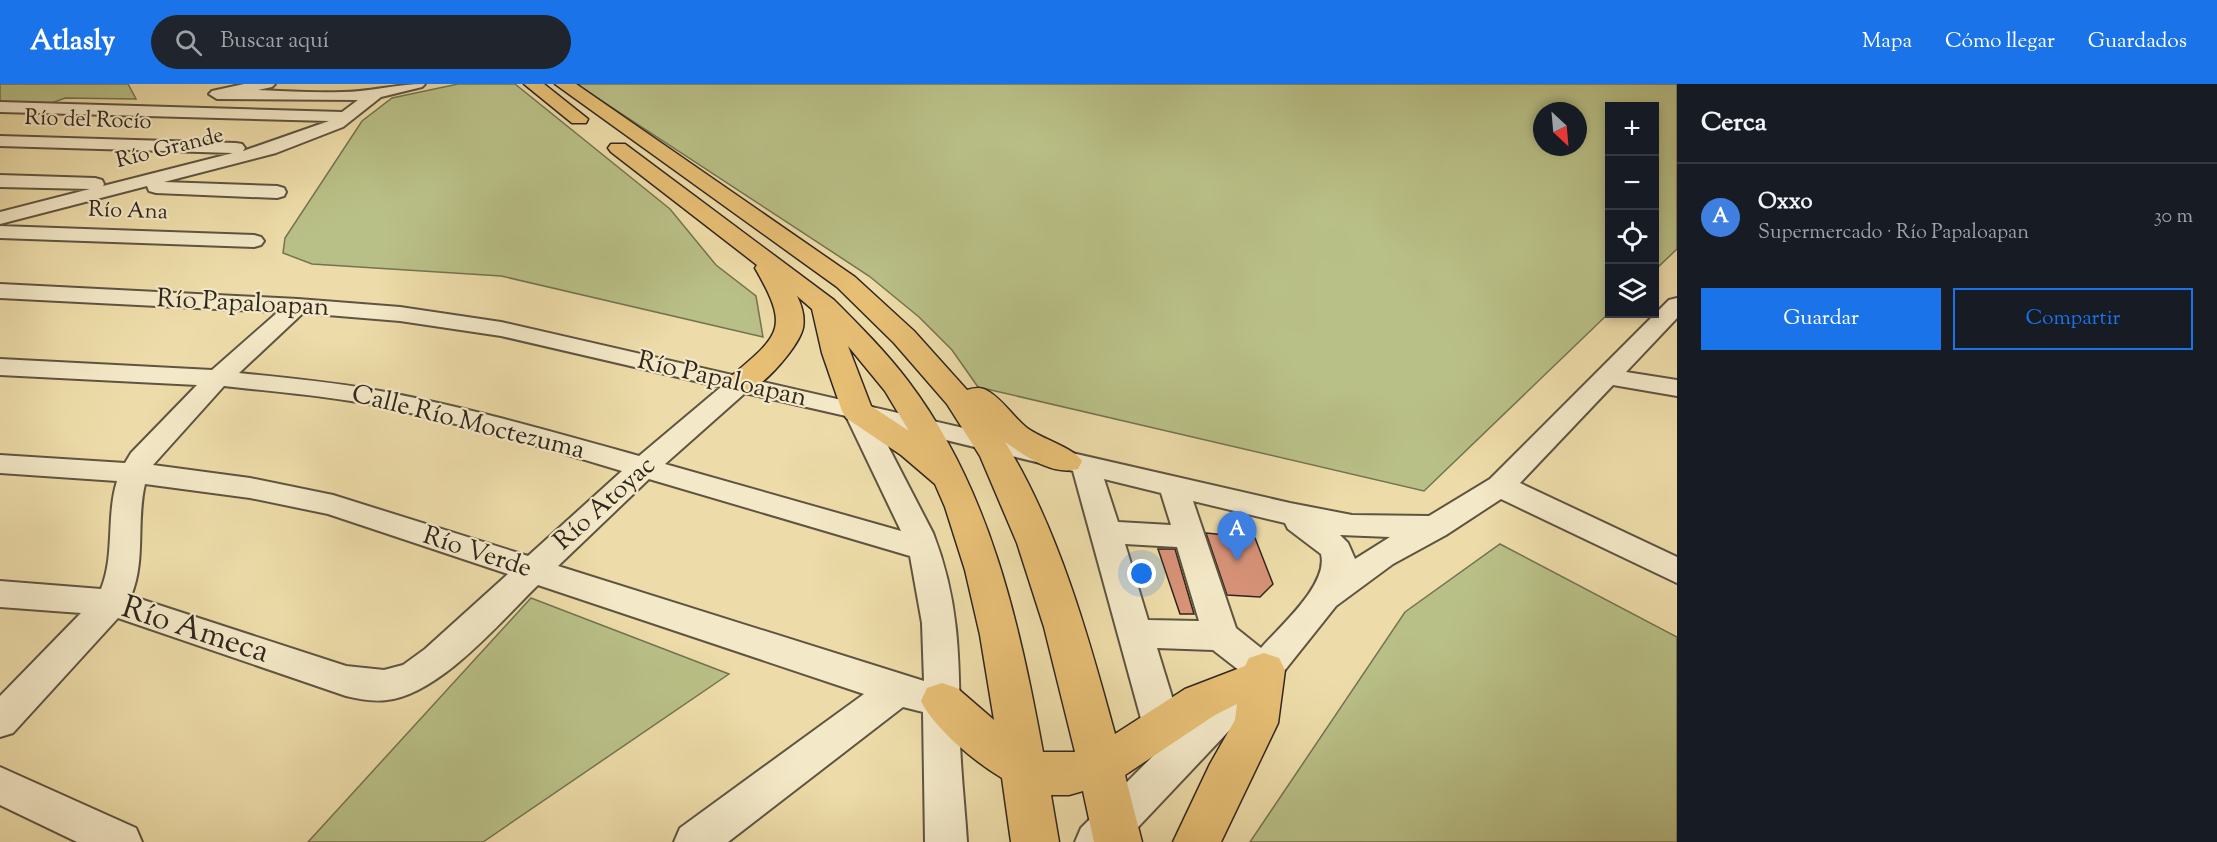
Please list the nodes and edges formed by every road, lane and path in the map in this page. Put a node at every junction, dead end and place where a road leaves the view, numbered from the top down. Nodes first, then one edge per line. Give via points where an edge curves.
1 (267, 84) edge
2 (363, 84) edge
3 (417, 84) edge
4 (533, 84) edge
5 (564, 84) edge
6 (376, 94) junction
7 (69, 99) dead end
8 (0, 107) edge
9 (51, 108) junction
10 (576, 116) junction
11 (349, 117) junction
12 (627, 128) junction
13 (0, 141) edge
14 (270, 149) junction
15 (310, 151) dead end
16 (0, 181) edge
17 (125, 185) junction
18 (277, 192) dead end
19 (0, 218) edge
20 (0, 232) edge
21 (254, 241) dead end
22 (758, 254) junction
23 (0, 291) edge
24 (1677, 305) edge
25 (298, 306) junction
26 (825, 306) junction
27 (0, 367) edge
28 (1613, 368) junction
29 (1677, 369) edge
30 (937, 374) junction
31 (218, 378) junction
32 (740, 384) junction
33 (1677, 387) edge
34 (857, 411) junction
35 (924, 426) junction
36 (995, 454) junction
37 (1069, 462) junction
38 (0, 464) edge
39 (644, 467) junction
40 (134, 471) junction
41 (1500, 486) junction
42 (1174, 487) junction
43 (960, 498) junction
44 (1290, 514) junction
45 (1435, 527) junction
46 (1106, 532) junction
47 (1188, 537) junction
48 (924, 549) junction
49 (531, 571) junction
50 (1677, 571) edge
51 (0, 594) edge
52 (1325, 597) junction
53 (112, 603) junction
54 (1135, 633) junction
55 (1221, 636) junction
56 (1257, 676) junction
57 (386, 687) joint
58 (898, 690) junction
59 (942, 701) junction
60 (0, 721) edge
61 (1162, 726) junction
62 (1022, 766) junction
63 (1101, 766) junction
64 (0, 785) edge
65 (1109, 836) edge
66 (121, 842) edge
67 (695, 842) edge
68 (946, 842) edge
69 (1035, 842) edge
70 (1197, 842) edge

1 - 6 street via 211,95
2 - 6 street
3 - 6 street
4 - 10 main road
5 - 12 main road
6 - 11 street, Río Grande
7 - 9 street
8 - 9 street
9 - 11 street
10 - 12 main road via 604,128
10 - 22 main road
11 - 14 street, Río Grande via 320,132
12 - 30 main road via 846,282 886,318
13 - 14 street, Río del Rocío
14 - 15 street, Río del Rocío
14 - 17 street, Río Grande
16 - 17 street
17 - 18 street
17 - 19 street, Río Grande
20 - 21 street, Río Ana
22 - 26 main road
22 - 32 main road via 784,296 791,314 790,324 783,343
23 - 25 street, Río Papaloapan
24 - 28 street
25 - 31 street
25 - 32 street, Río Papaloapan via 400,314 501,328
26 - 34 main road via 836,353
26 - 35 main road via 870,354
27 - 31 street, Calle Río Moctezuma
28 - 29 street
28 - 33 street
28 - 41 street
30 - 36 main road
30 - 37 main road via 966,389 1029,444
31 - 39 street, Calle Río Moctezuma via 383,399
31 - 40 street
32 - 34 street, Río Papaloapan
32 - 39 street, Río Atoyac
34 - 35 street, Río Papaloapan
34 - 43 main road via 912,448
34 - 48 street
35 - 36 street, Río Papaloapan
35 - 43 main road
36 - 37 main road
36 - 43 main road via 982,480
36 - 63 main road via 1047,569
37 - 42 street
37 - 46 street
38 - 40 street, Río Verde
39 - 48 street, Calle Río Moctezuma
39 - 49 street, Río Atoyac
40 - 49 street, Río Verde via 277,491 333,505
40 - 53 street via 127,496 123,575
41 - 45 street
41 - 50 street
42 - 44 street
42 - 47 street
43 - 62 main road via 986,574 1002,639
44 - 45 street via 1352,526
44 - 52 street via 1325,538 1338,556 1338,574
45 - 52 street via 1356,572
46 - 47 street
46 - 54 street
47 - 55 street
48 - 59 street via 938,606
49 - 57 street, Río Atoyac via 425,670
49 - 58 street, Río Verde
51 - 53 street, Río Ameca
52 - 56 street
53 - 57 street, Río Ameca via 346,681
53 - 60 street
54 - 55 street
54 - 61 street
55 - 56 street
56 - 61 main road via 1200,702
56 - 65 street
56 - 70 main road via 1256,723
58 - 59 street, Río Verde
58 - 67 street
59 - 62 main road via 1001,753
59 - 68 street
61 - 63 main road
62 - 63 main road via 1058,775
62 - 69 main road
63 - 65 main road
64 - 66 street

